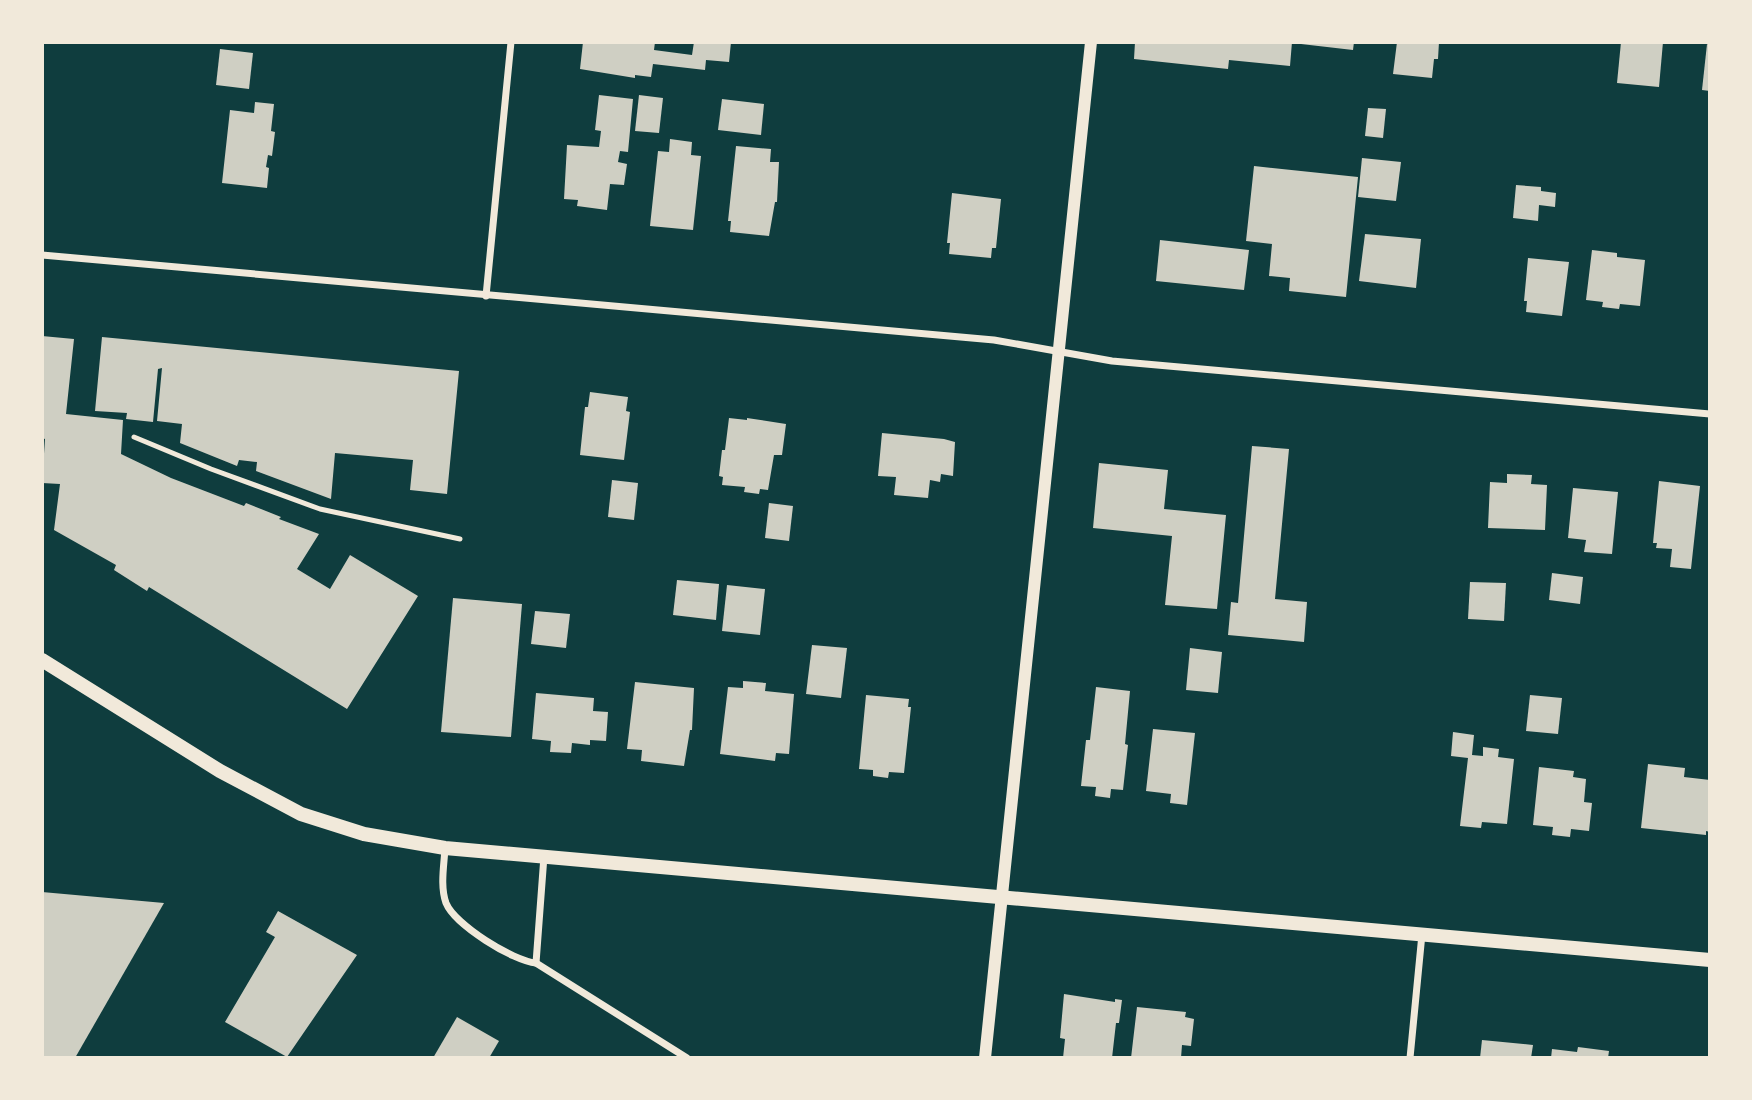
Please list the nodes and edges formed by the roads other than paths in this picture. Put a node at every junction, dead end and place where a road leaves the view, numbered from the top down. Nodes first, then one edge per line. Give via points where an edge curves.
1 (511, 42) edge
2 (1091, 42) edge
3 (42, 255) edge
4 (485, 296) junction
5 (1059, 351) junction
6 (1710, 414) edge
7 (134, 437) dead end
8 (460, 539) dead end
9 (42, 660) edge
10 (445, 848) junction
11 (544, 856) junction
12 (1001, 896) junction
13 (1422, 933) junction
14 (1710, 960) edge
15 (536, 964) junction
16 (688, 1058) edge
17 (985, 1058) edge
18 (1410, 1058) edge

1 - 4 street
2 - 5 street
3 - 4 street
4 - 5 street via 993,340
5 - 6 street via 1112,361
5 - 12 street
7 - 8 lane via 320,509
9 - 10 main road via 289,809 364,834
10 - 11 main road
10 - 15 street via 443,888 452,913 522,961
11 - 12 main road
11 - 15 street
12 - 13 main road
12 - 17 street
13 - 14 main road
13 - 18 street
15 - 16 street

